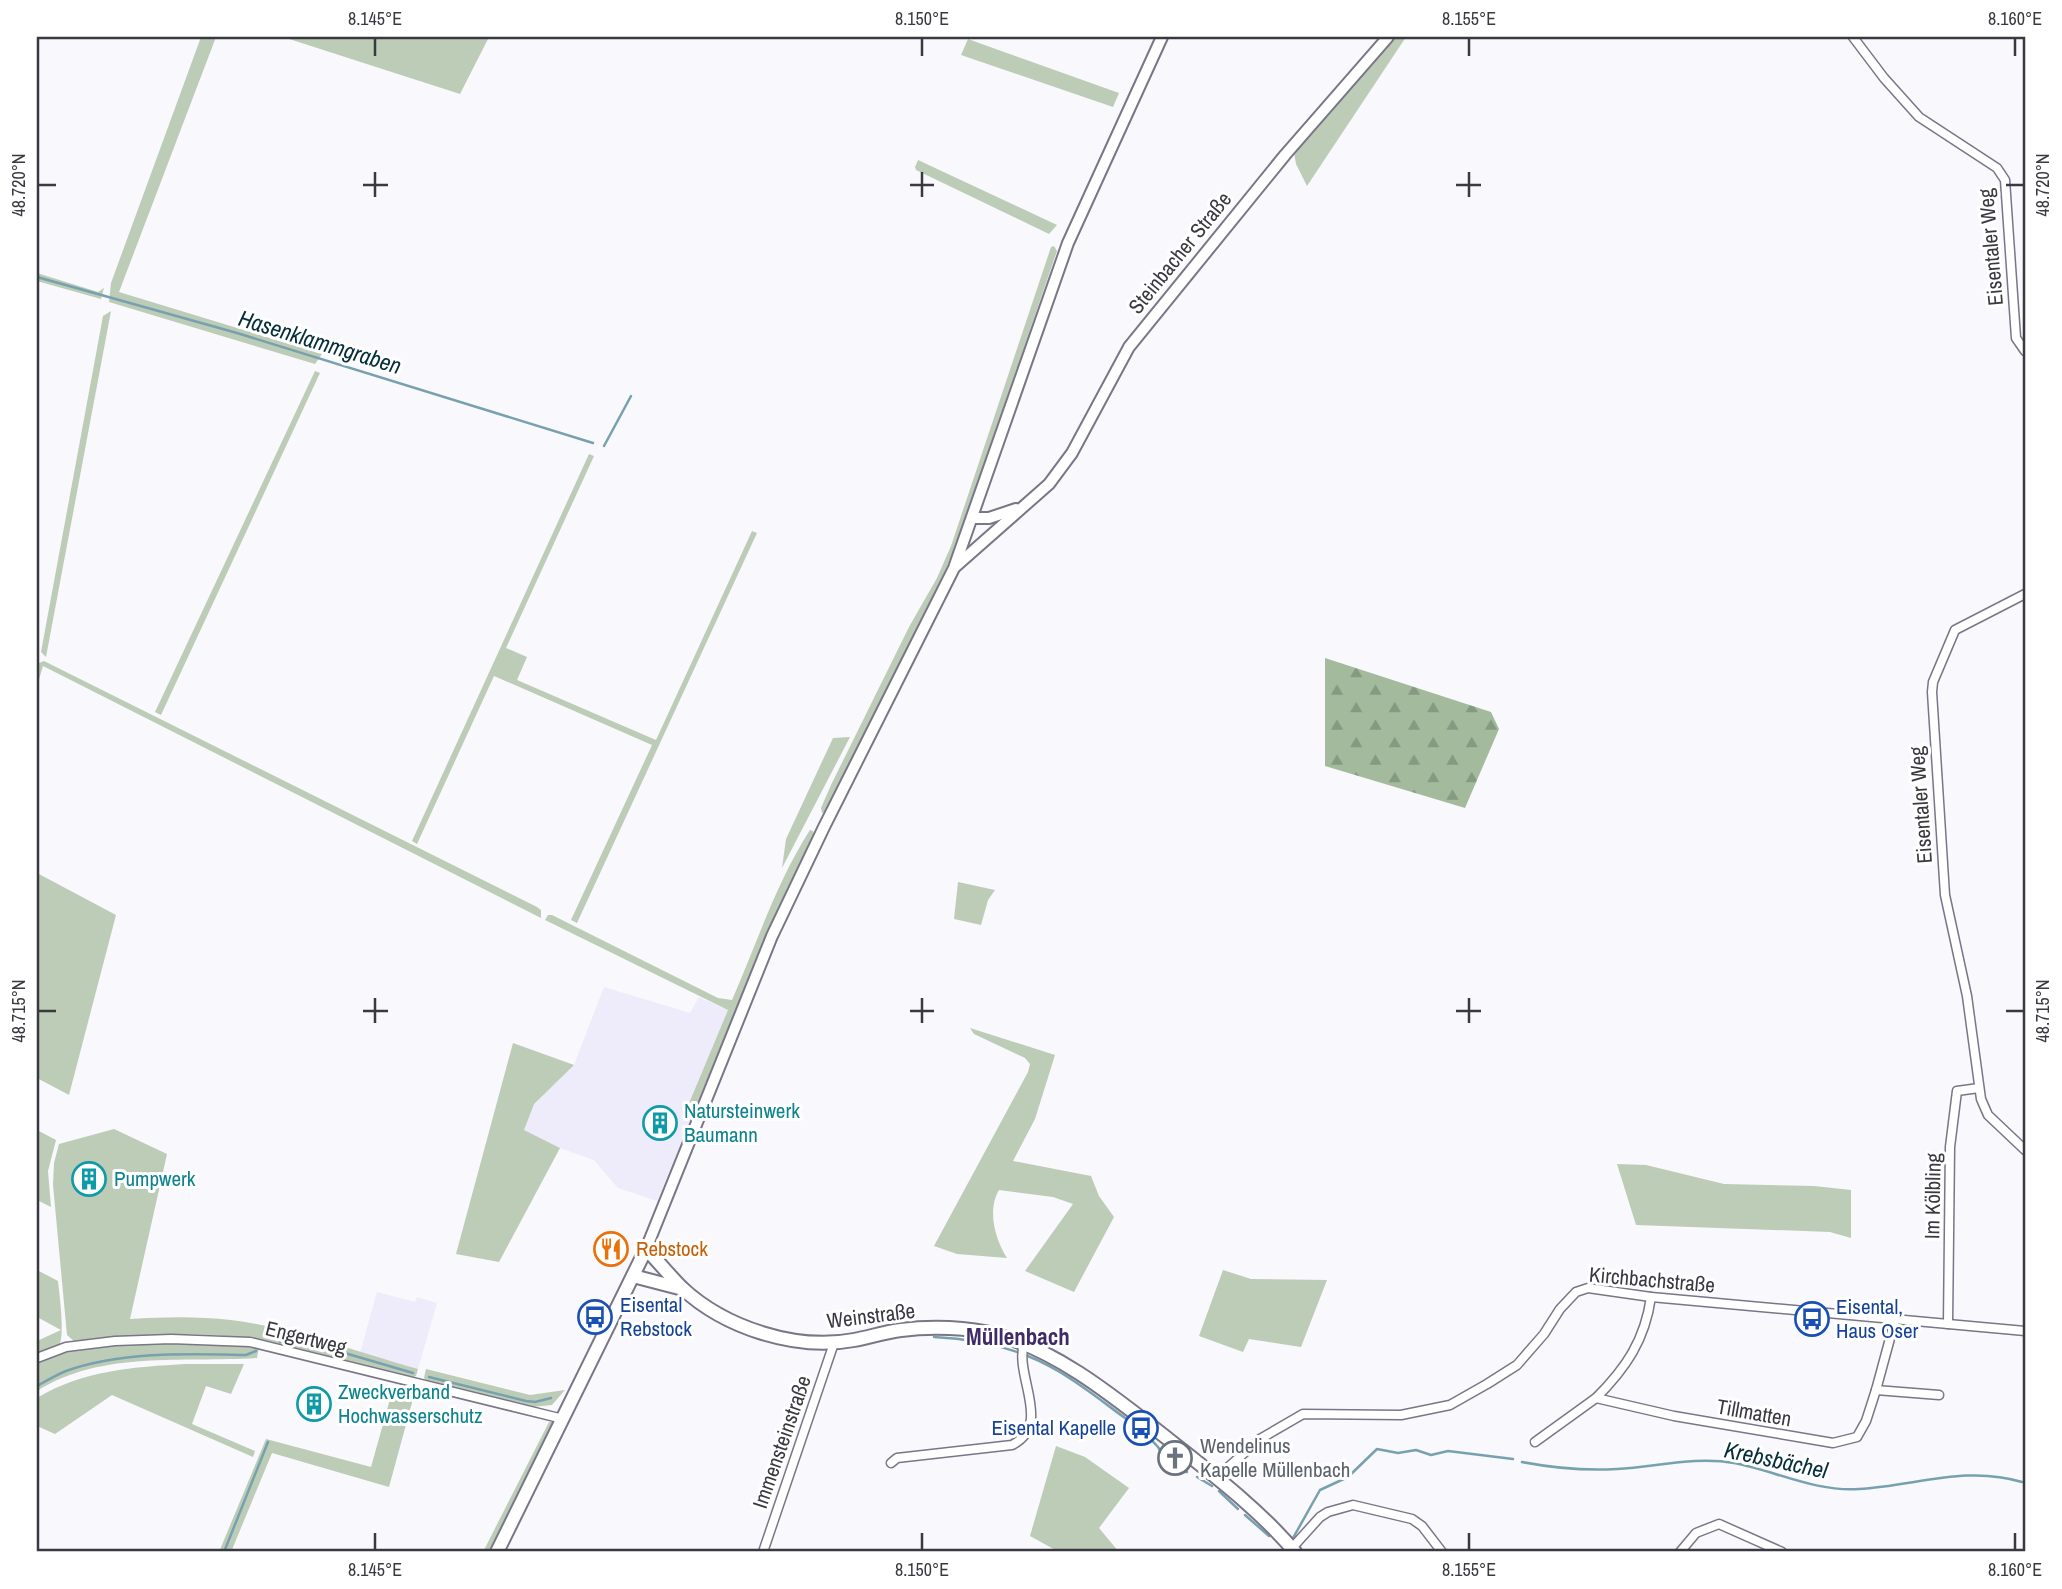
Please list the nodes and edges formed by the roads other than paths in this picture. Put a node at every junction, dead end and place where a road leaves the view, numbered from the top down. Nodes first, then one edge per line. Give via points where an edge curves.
1 (1162, 37) edge
2 (1388, 37) edge
3 (1853, 37) edge
4 (2025, 351) edge
5 (1022, 507) junction
6 (972, 518) junction
7 (954, 568) junction
8 (2025, 594) edge
9 (1979, 1088) junction
10 (2025, 1150) edge
11 (646, 1249) junction
12 (632, 1276) junction
13 (684, 1289) junction
14 (1651, 1297) junction
15 (1895, 1320) junction
16 (1948, 1324) junction
17 (2025, 1331) edge
18 (834, 1343) junction
19 (1023, 1350) junction
20 (37, 1358) edge
21 (1876, 1390) junction
22 (1939, 1395) dead end
23 (1596, 1398) junction
24 (563, 1419) junction
25 (1535, 1442) dead end
26 (891, 1463) dead end
27 (1217, 1478) junction
28 (1294, 1550) edge
29 (497, 1552) edge
30 (762, 1552) edge
31 (1442, 1552) edge
32 (1680, 1552) edge
33 (1782, 1552) edge

1 - 6 street via 1068,243
2 - 5 street, Steinbacher Straße via 1129,347 1072,453 1049,484
3 - 4 street, Eisentaler Weg via 1919,117 1997,168 2005,180 2016,338
5 - 6 street, Steinbacher Straße via 989,518
5 - 7 street, Steinbacher Straße
6 - 7 street
7 - 11 street via 772,936
8 - 9 street, Eisentaler Weg via 1955,630 1932,692 1945,895 1959,951
9 - 10 street, Eisentaler Weg via 1988,1115
9 - 16 street, Im Kölbling via 1957,1091 1950,1147
11 - 12 main road
11 - 13 main road, Weinstraße
12 - 13 main road, Weinstraße
12 - 24 main road
13 - 18 main road, Weinstraße via 739,1325 762,1334
14 - 15 street, Kirchbachstraße
14 - 23 street via 1634,1352
14 - 27 street, Kirchbachstraße via 1588,1288 1576,1292 1517,1365 1450,1405 1401,1415 1303,1414 1260,1439
15 - 16 street, Kirchbachstraße
15 - 21 street, Tillmatten
16 - 17 street, Kirchbachstraße
18 - 19 main road, Weinstraße via 922,1328 984,1332
18 - 30 street, Immensteinstraße
19 - 26 street via 1031,1418 1024,1439 1012,1445 897,1458
19 - 27 main road, Weinstraße via 1098,1385
20 - 24 street, Engertweg via 66,1347 115,1341 250,1342
21 - 22 street
21 - 23 street, Tillmatten via 1857,1437 1833,1443
23 - 25 street
24 - 29 main road
27 - 28 main road, Weinstraße
28 - 31 street via 1320,1517 1353,1505 1412,1519
32 - 33 street via 1696,1533 1719,1524

